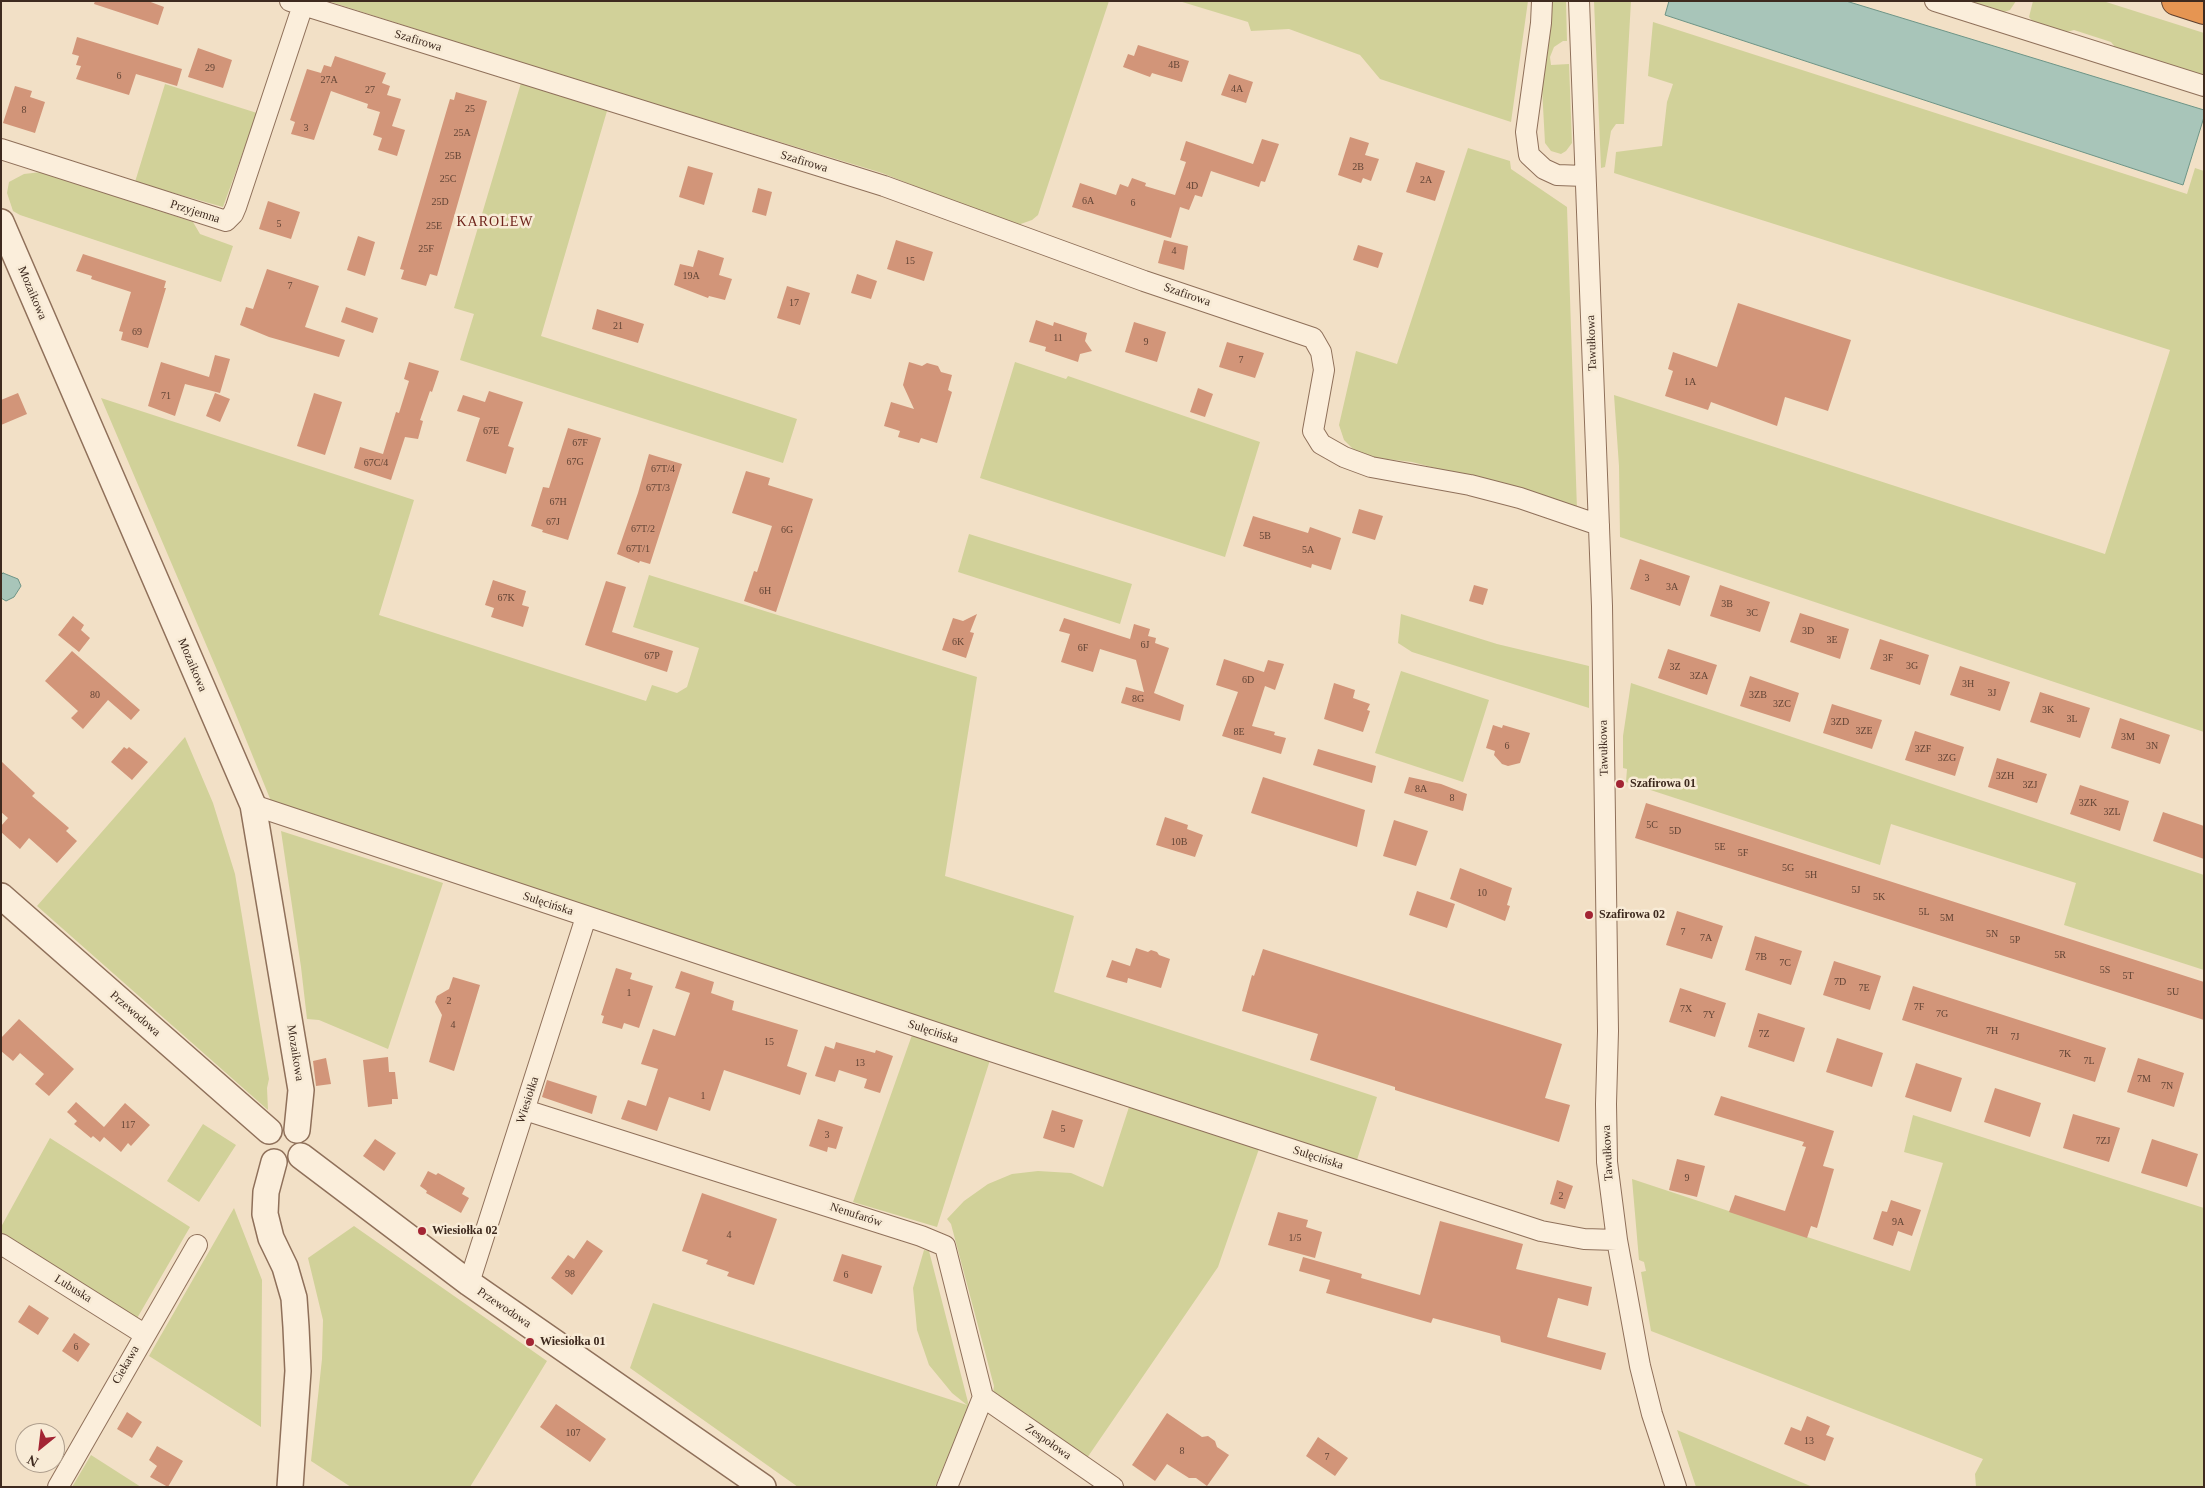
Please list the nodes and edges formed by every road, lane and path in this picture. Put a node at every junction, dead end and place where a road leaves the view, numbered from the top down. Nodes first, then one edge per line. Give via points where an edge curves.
1 (1542, 1) edge
2 (1579, 1) edge
3 (1935, 1) edge
4 (2176, 1) edge
5 (296, 3) edge
6 (2204, 10) edge
7 (2204, 86) edge
8 (1, 149) edge
9 (1585, 176) junction
10 (1, 222) edge
11 (1599, 525) junction
12 (253, 805) junction
13 (1, 896) edge
14 (586, 917) junction
15 (525, 1110) junction
16 (297, 1130) junction
17 (269, 1132) junction
18 (301, 1156) junction
19 (274, 1162) junction
20 (1617, 1240) junction
21 (1, 1244) edge
22 (197, 1245) dead end
23 (469, 1283) junction
24 (144, 1334) junction
25 (983, 1397) junction
26 (58, 1487) edge
27 (290, 1487) edge
28 (763, 1487) edge
29 (947, 1487) edge
30 (1113, 1487) edge
31 (1676, 1487) edge

1 - 9 street via 1526,132 1529,155 1544,169 1557,175
2 - 9 street, Tawułkowa
3 - 7 street
4 - 6 highway
5 - 8 street, Przyjemna via 236,207 226,221
5 - 11 street, Szafirowa via 884,186 1144,281 1313,338 1321,352 1324,370 1313,430 1321,444 1344,458 1371,467 1470,485
9 - 11 street, Tawułkowa
10 - 12 street, Mozaikowa
11 - 20 street, Tawułkowa via 1608,1031 1607,1162
12 - 14 street, Sulęcińska
12 - 16 street, Mozaikowa via 301,1090
13 - 17 street, Przewodowa
14 - 15 street, Wiesiołka
14 - 20 street, Sulęcińska via 1541,1231 1584,1239
15 - 23 street, Wiesiołka
15 - 25 street, Nenufarów via 945,1246
16 - 17 street via 283,1125
16 - 18 street via 304,1142
17 - 19 street via 264,1140 264,1149
18 - 19 street via 289,1164
18 - 23 street, Przewodowa
19 - 27 street via 266,1192 265,1214 294,1298 296,1328 298,1371
20 - 31 street, Tawułkowa via 1640,1366
21 - 24 street, Lubuska
22 - 24 street, Ciekawa
23 - 28 street, Przewodowa
24 - 26 street, Ciekawa
25 - 29 street
25 - 30 street, Zespołowa

